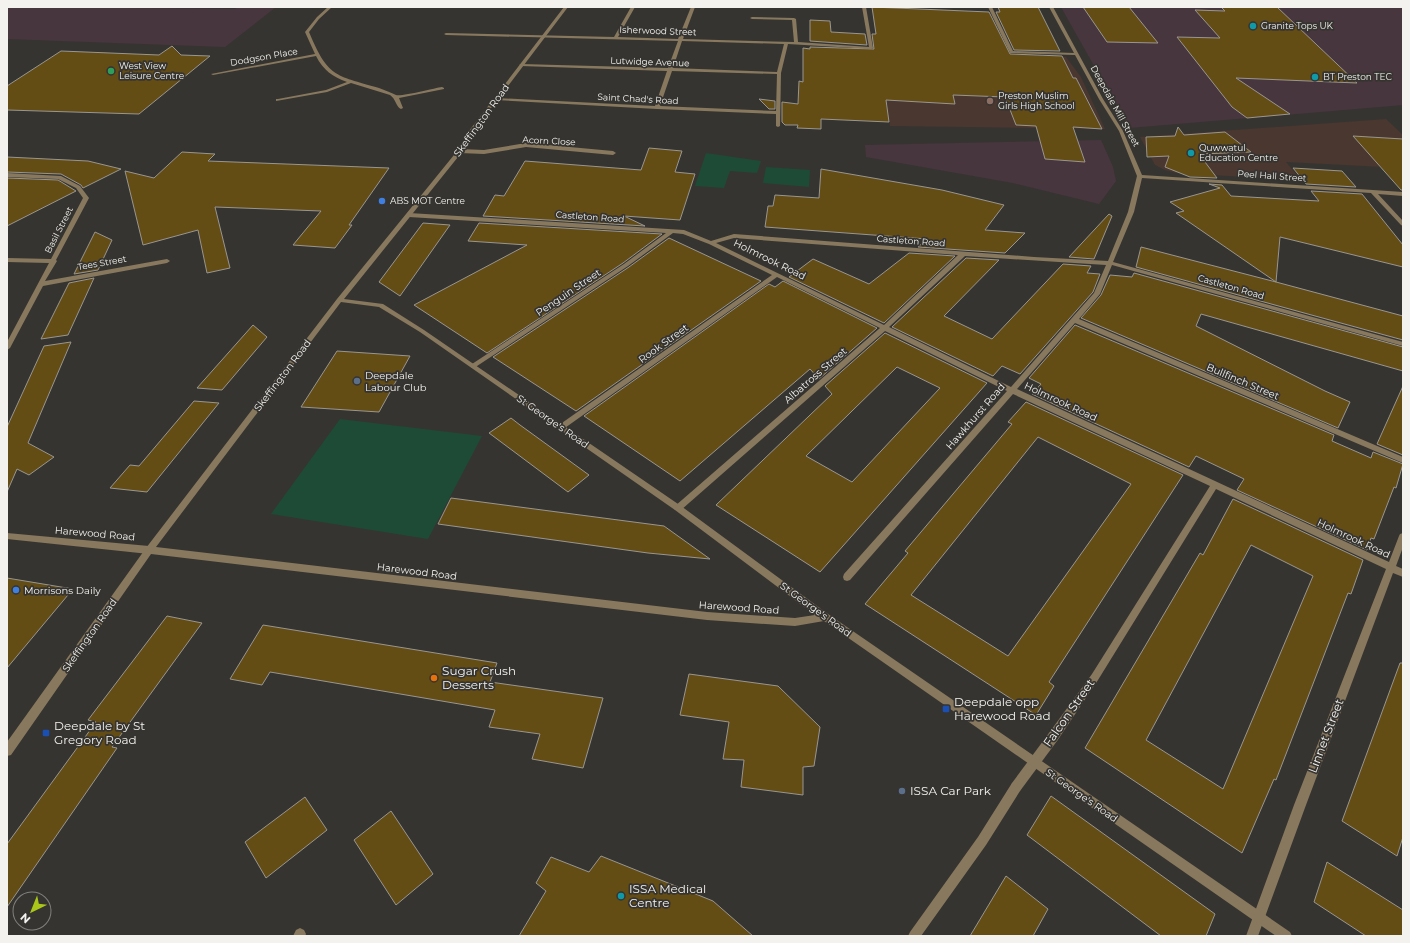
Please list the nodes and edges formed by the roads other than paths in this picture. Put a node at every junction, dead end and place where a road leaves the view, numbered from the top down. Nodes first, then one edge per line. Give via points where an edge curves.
1 (330, 7) edge
2 (566, 7) edge
3 (633, 7) edge
4 (693, 7) edge
5 (864, 7) edge
6 (990, 7) edge
7 (1052, 7) edge
8 (797, 13) dead end
9 (752, 18) dead end
10 (794, 19) junction
11 (446, 34) dead end
12 (546, 36) junction
13 (616, 38) junction
14 (680, 40) junction
15 (796, 43) junction
16 (786, 44) junction
17 (1077, 54) junction
18 (317, 55) junction
19 (521, 65) junction
20 (669, 70) junction
21 (779, 73) junction
22 (213, 74) dead end
23 (349, 83) junction
24 (442, 88) dead end
25 (396, 97) junction
26 (496, 99) junction
27 (278, 100) dead end
28 (401, 108) dead end
29 (657, 108) junction
30 (778, 113) junction
31 (778, 126) dead end
32 (460, 151) junction
33 (613, 154) dead end
34 (7, 176) edge
35 (1140, 176) junction
36 (1373, 192) junction
37 (1403, 194) edge
38 (409, 215) junction
39 (1403, 224) edge
40 (672, 231) junction
41 (712, 243) junction
42 (963, 254) junction
43 (7, 260) edge
44 (54, 261) junction
45 (167, 261) dead end
46 (1111, 263) junction
47 (776, 275) junction
48 (41, 284) junction
49 (340, 300) junction
50 (1075, 320) junction
51 (885, 328) junction
52 (1403, 344) edge
53 (7, 348) edge
54 (474, 366) junction
55 (1012, 390) junction
56 (562, 427) junction
57 (1403, 460) edge
58 (1215, 484) junction
59 (678, 508) junction
60 (7, 536) edge
61 (1403, 536) edge
62 (149, 550) junction
63 (1391, 568) junction
64 (1403, 574) edge
65 (847, 577) dead end
66 (825, 617) junction
67 (7, 751) edge
68 (1034, 762) junction
69 (1259, 917) junction
70 (914, 936) edge
71 (1252, 936) edge
72 (1286, 936) edge

1 - 18 street via 308,32
2 - 12 street, Skeffington Road
3 - 13 street
4 - 14 street
5 - 15 street, Isherwood Street via 870,48
6 - 17 street via 1011,52
7 - 17 street, Deepdale Mill Street
8 - 10 street
9 - 10 street
10 - 15 street
11 - 12 street, Isherwood Street
12 - 13 street, Isherwood Street
12 - 19 street, Skeffington Road
13 - 14 street, Isherwood Street
14 - 16 street, Isherwood Street
14 - 20 street
15 - 16 street, Isherwood Street
16 - 21 street
17 - 35 street, Deepdale Mill Street via 1121,131
18 - 22 street, Dodgson Place
18 - 23 street via 332,73
19 - 20 street, Lutwidge Avenue
19 - 26 street, Skeffington Road
20 - 21 street, Lutwidge Avenue
20 - 29 street
21 - 30 street
23 - 25 street via 390,93
23 - 27 street
24 - 25 street
25 - 28 street
26 - 29 street, Saint Chad's Road
26 - 32 street, Skeffington Road
29 - 30 street, Saint Chad's Road
30 - 31 street
32 - 33 street, Acorn Close via 484,152 526,146
32 - 38 street, Skeffington Road
34 - 44 street, Basil Street via 59,177 78,186 86,198
35 - 36 street, Peel Hall Street
35 - 46 street via 1131,212
36 - 37 street, Peel Hall Street
36 - 39 street
38 - 40 street, Castleton Road
38 - 49 street, Skeffington Road
40 - 41 street, Castleton Road via 684,232
40 - 54 street, Penguin Street via 619,270
41 - 42 street, Castleton Road via 734,236
41 - 47 street, Holmrook Road
42 - 46 street, Castleton Road
42 - 51 street, Albatross Street
43 - 44 street
44 - 48 street, Basil Street
45 - 48 street, Tees Street
46 - 50 street, Hawkhurst Road via 1097,294
46 - 52 street, Castleton Road
47 - 51 street, Holmrook Road
47 - 56 street, Rook Street
48 - 53 street, Basil Street
49 - 54 street, St George's Road via 381,305
49 - 62 street, Skeffington Road
50 - 55 street, Hawkhurst Road
50 - 57 street, Bullfinch Street
51 - 55 street, Holmrook Road
51 - 59 street, Albatross Street
54 - 56 street, St George's Road
55 - 58 street, Holmrook Road
55 - 65 street, Hawkhurst Road
56 - 59 street, St George's Road
58 - 63 street, Holmrook Road
58 - 68 street, Falcon Street via 1095,678
59 - 66 street, St George's Road
60 - 62 street, Harewood Road
61 - 63 street, Linnet Street
62 - 66 street, Harewood Road via 707,616 794,622
62 - 67 street, Skeffington Road
63 - 64 street, Holmrook Road
63 - 69 street, Linnet Street
66 - 68 street, St George's Road
68 - 69 street, St George's Road
68 - 70 street, Falcon Street via 982,841
69 - 71 street, Linnet Street
69 - 72 street, St George's Road

